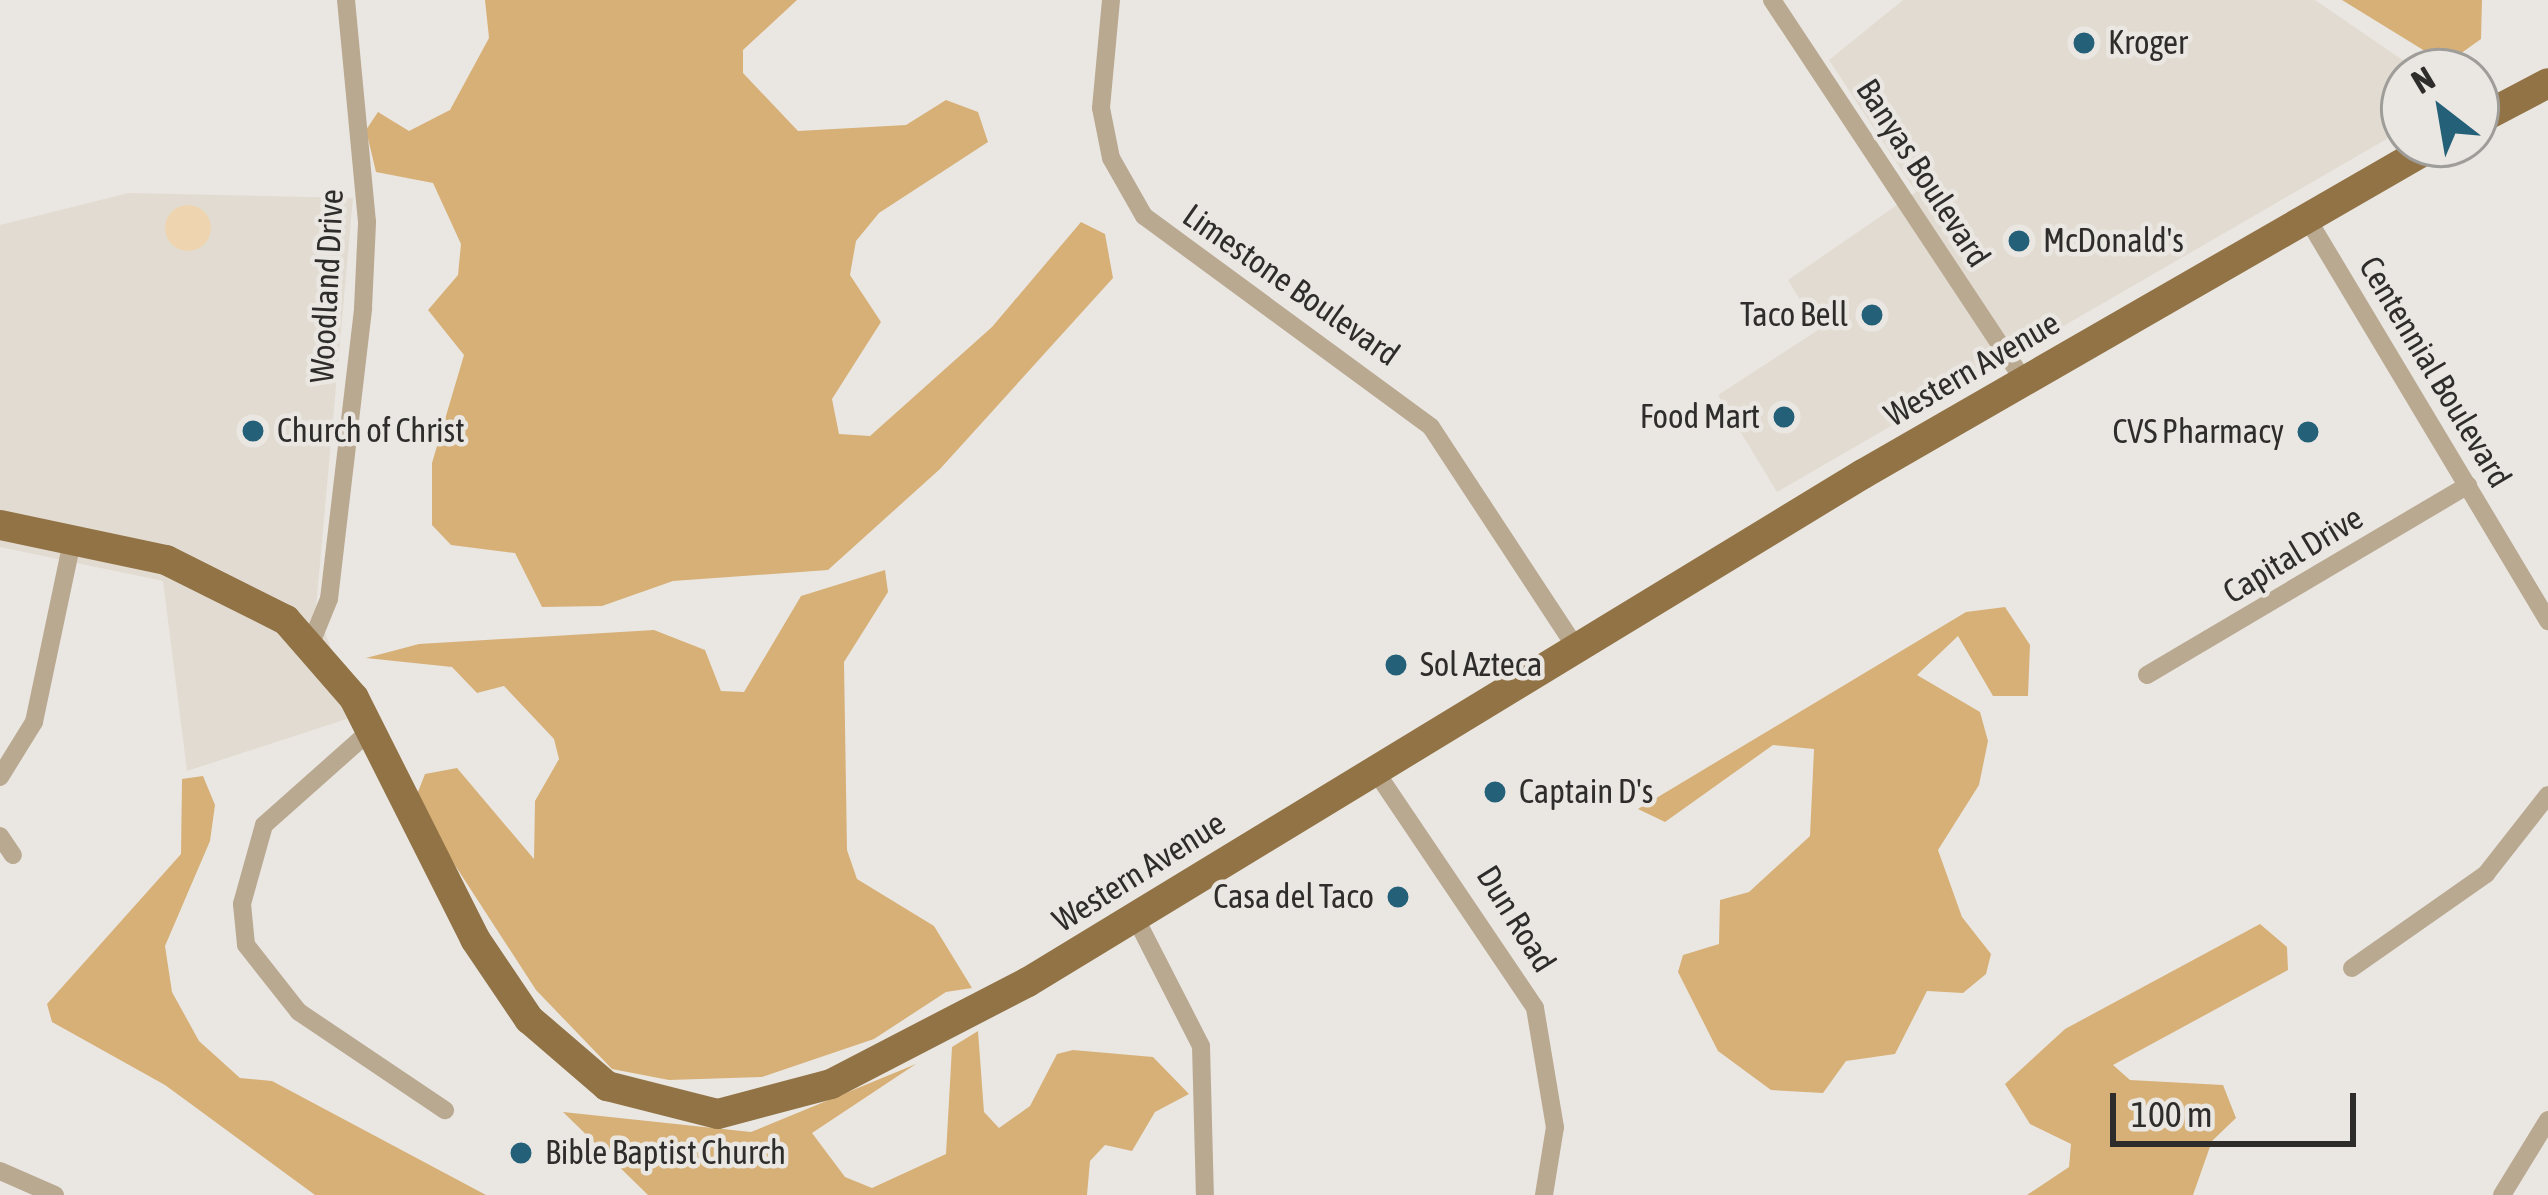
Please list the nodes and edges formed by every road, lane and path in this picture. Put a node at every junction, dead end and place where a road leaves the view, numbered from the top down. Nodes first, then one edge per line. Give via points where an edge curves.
1 (346, 0) edge
2 (1111, 0) edge
3 (1772, 0) edge
4 (2548, 83) edge
5 (2500, 108) edge
6 (2394, 168) edge
7 (2306, 218) junction
8 (2023, 380) junction
9 (2468, 485) junction
10 (0, 525) edge
11 (72, 542) junction
12 (2548, 621) edge
13 (311, 643) junction
14 (1575, 646) junction
15 (2147, 676) dead end
16 (371, 730) junction
17 (1373, 769) junction
18 (0, 777) edge
19 (2548, 795) edge
20 (0, 836) edge
21 (14, 855) dead end
22 (1135, 917) junction
23 (2352, 968) dead end
24 (445, 1110) dead end
25 (2548, 1120) edge
26 (0, 1171) edge
27 (55, 1195) edge
28 (1205, 1195) edge
29 (1544, 1195) edge
30 (2502, 1195) edge

1 - 13 street, Woodland Drive via 363,308 329,599
2 - 14 street, Limestone Boulevard via 1101,108 1111,158 1144,216 1431,428
3 - 8 street, Banyas Boulevard
4 - 5 main road
6 - 7 main road, Western Avenue
7 - 8 main road, Western Avenue
7 - 9 street, Centennial Boulevard
8 - 14 main road, Western Avenue
9 - 12 street, Centennial Boulevard
9 - 15 street, Capital Drive
10 - 11 main road, Western Avenue
11 - 13 main road, Western Avenue via 219,579
11 - 18 street via 34,722
13 - 16 main road, Western Avenue
14 - 17 main road, Western Avenue
16 - 22 main road, Western Avenue via 475,939 529,1019 644,1104 718,1114 831,1084
16 - 24 street via 264,825 247,875 246,945 299,1012
17 - 22 main road, Western Avenue
17 - 29 street, Dun Road via 1466,891 1535,1008 1555,1127
19 - 23 street via 2486,874
20 - 21 street
22 - 28 street via 1202,1046
25 - 30 street
26 - 27 street

